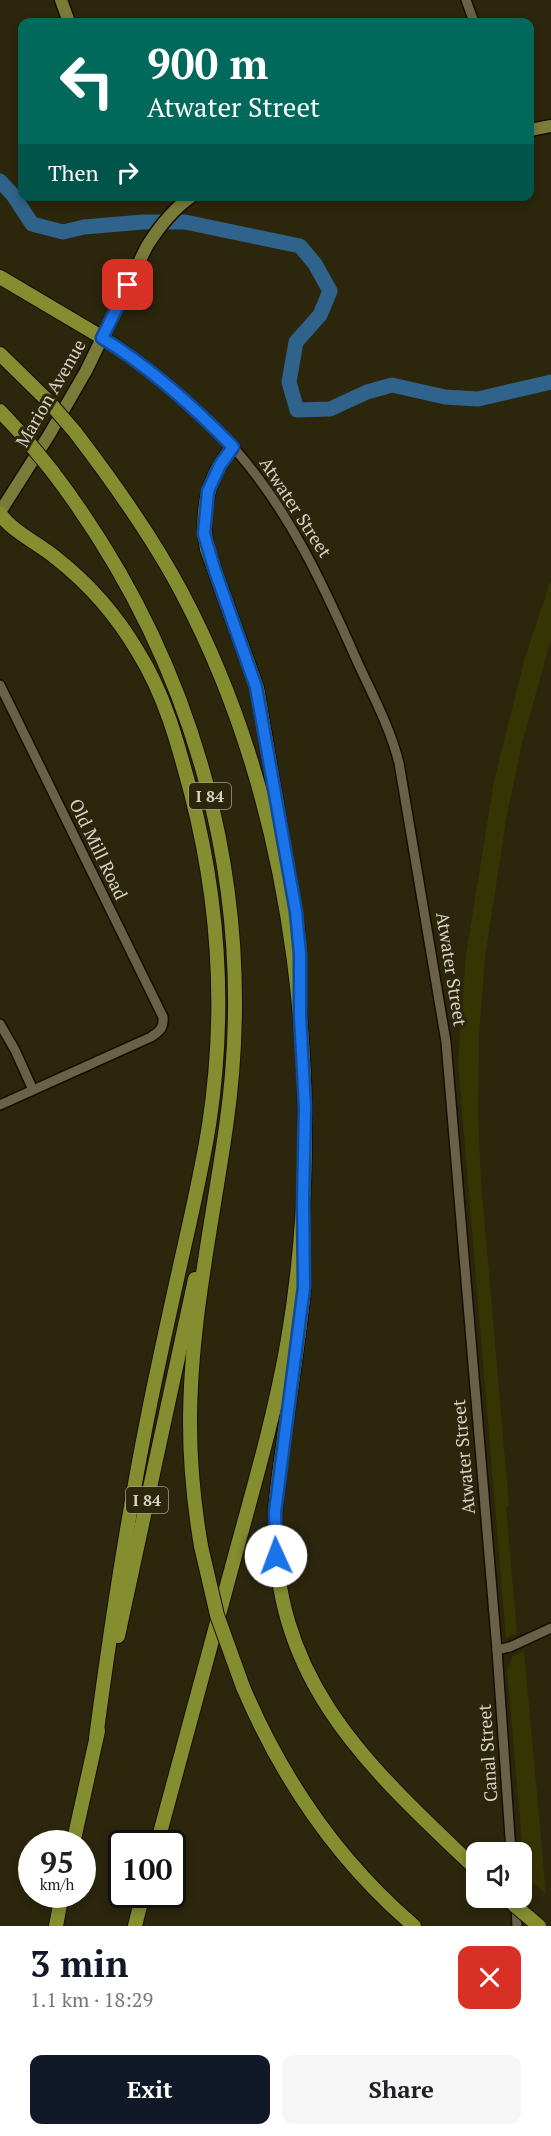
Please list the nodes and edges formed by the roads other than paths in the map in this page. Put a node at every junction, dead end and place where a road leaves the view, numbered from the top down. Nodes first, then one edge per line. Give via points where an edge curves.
1 (61, 0) edge
2 (466, 0) edge
3 (68, 18) edge
4 (473, 18) edge
5 (551, 126) edge
6 (534, 129) edge
7 (183, 201) edge
8 (0, 277) edge
9 (102, 338) junction
10 (0, 354) edge
11 (0, 411) edge
12 (233, 447) junction
13 (0, 513) edge
14 (0, 685) edge
15 (300, 1016) junction
16 (0, 1024) edge
17 (33, 1090) junction
18 (0, 1105) edge
19 (221, 1157) junction
20 (303, 1200) junction
21 (551, 1628) edge
22 (497, 1650) junction
23 (96, 1738) junction
24 (184, 1742) junction
25 (76, 1830) edge
26 (161, 1830) edge
27 (166, 1830) edge
28 (510, 1842) edge
29 (466, 1859) edge
30 (59, 1908) edge
31 (140, 1908) edge
32 (149, 1908) edge
33 (516, 1908) edge
34 (518, 1908) edge
35 (56, 1926) edge
36 (135, 1926) edge
37 (145, 1926) edge
38 (414, 1926) edge
39 (518, 1926) edge
40 (539, 1926) edge

1 - 3 main road
2 - 4 street
5 - 6 main road
7 - 9 main road, Marion Avenue via 159,228
8 - 9 highway
9 - 12 main road, Atwater Street via 199,414
9 - 13 main road, Marion Avenue
10 - 15 highway, I 84, bridge via 75,432 168,567 198,626 230,703 270,835 288,925
11 - 19 highway, I 84, bridge via 52,471 108,553 157,643 191,729 226,878 235,970 233,1062
12 - 15 highway via 208,491 204,534 256,687 299,934
12 - 22 street, Atwater Street via 270,494 306,550 386,724 399,763 446,1042
13 - 23 highway via 12,528 55,557 87,586 115,618 147,667 171,725 198,821 216,939 218,1031 209,1125 147,1420
14 - 17 street, Old Mill Road via 163,1017 162,1028 151,1036
15 - 20 highway, I 84 via 305,1108
16 - 17 street
17 - 18 street
19 - 23 highway, I 84
19 - 38 highway, bridge via 198,1317 190,1421 191,1472 201,1546 217,1615 243,1687 273,1752 322,1827 360,1875
20 - 24 highway, I 84 via 295,1292 277,1394
20 - 29 highway via 304,1287 275,1512 277,1567 288,1622 315,1688 339,1726 371,1765
21 - 22 street
22 - 28 street, Canal Street
23 - 25 highway, I 84
24 - 26 highway, I 84
24 - 27 highway
30 - 35 highway
31 - 36 highway
32 - 37 highway
33 - 39 street
34 - 40 highway, bridge

